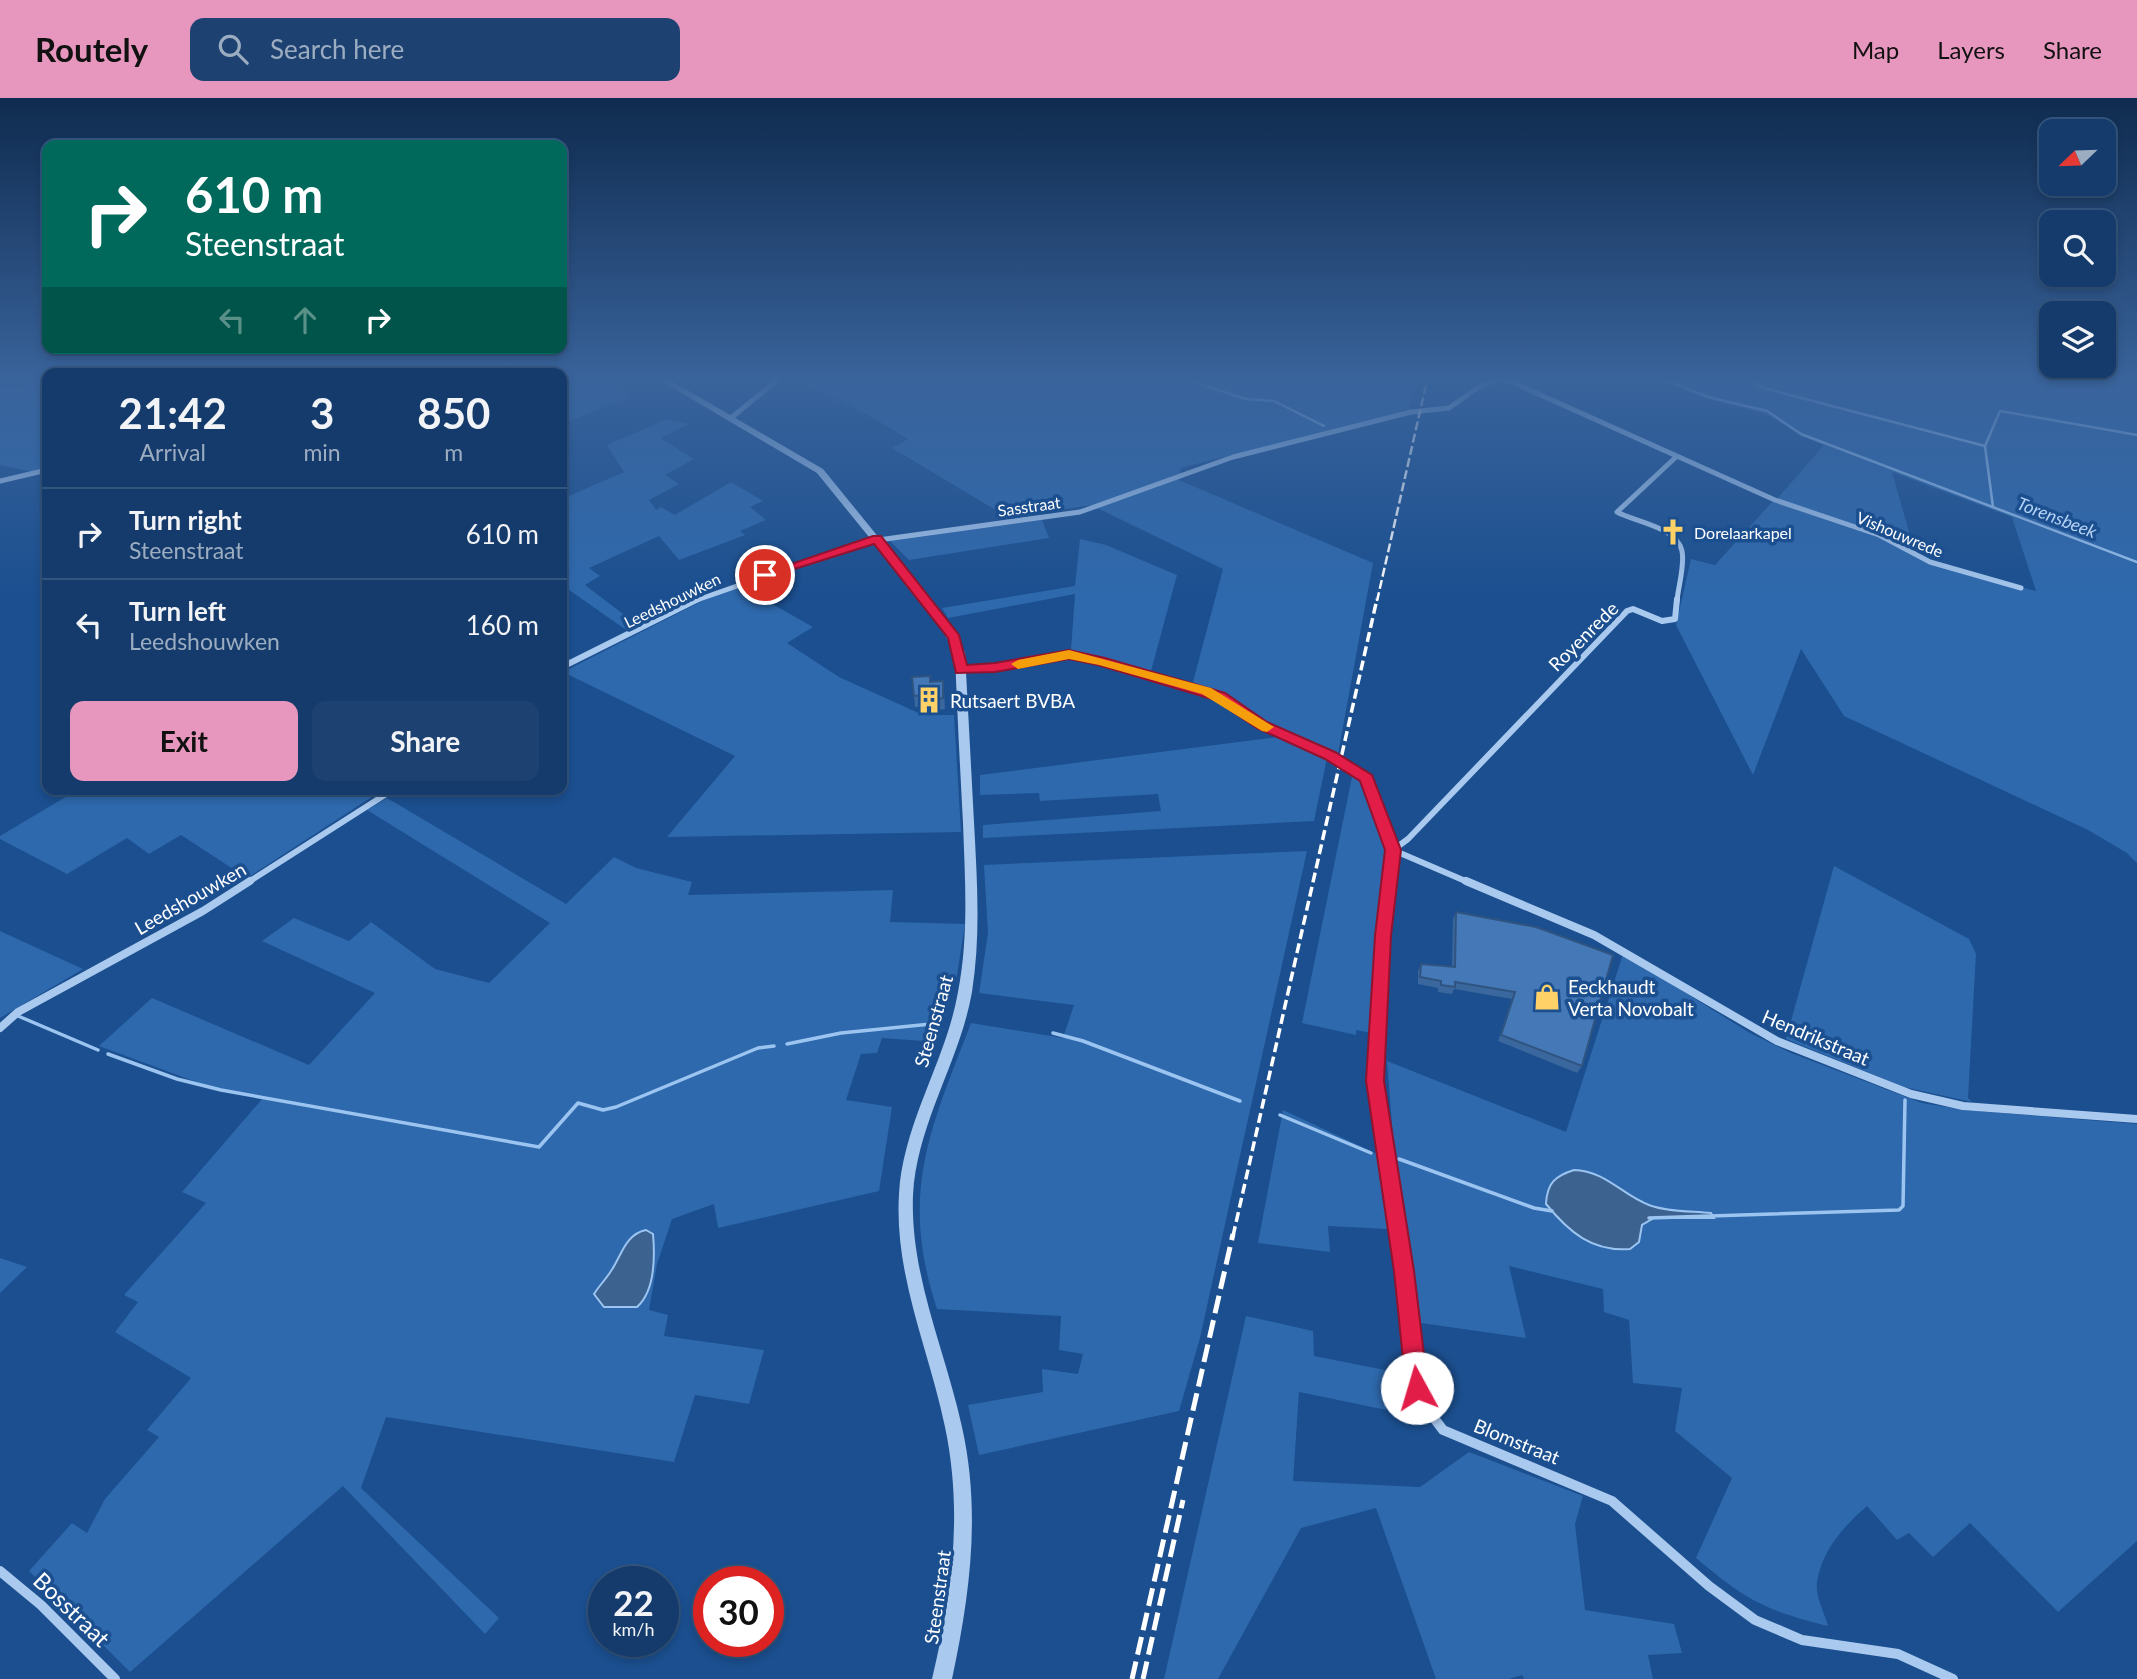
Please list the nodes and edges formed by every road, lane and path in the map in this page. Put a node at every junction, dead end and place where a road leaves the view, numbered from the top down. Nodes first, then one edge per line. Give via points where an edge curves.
1 (784, 450) edge
2 (1266, 450) edge
3 (1661, 450) edge
4 (1676, 457) junction
5 (42, 471) edge
6 (0, 481) edge
7 (877, 539) junction
8 (2021, 588) dead end
9 (567, 665) edge
10 (961, 670) junction
11 (385, 795) edge
12 (1393, 850) junction
13 (0, 1028) edge
14 (2137, 1119) edge
15 (0, 1571) edge
16 (114, 1679) edge
17 (942, 1679) edge
18 (1953, 1679) edge

1 - 7 street, Steenstraat via 820,471
2 - 7 street, Sasstraat via 1209,464 1080,512
3 - 4 street, Vishouwrede
4 - 8 street, Vishouwrede via 1775,500 1879,534 1930,562
4 - 12 street, Royenrede via 1617,512 1680,543 1675,619 1662,621 1633,609 1627,611
5 - 6 street
7 - 9 street, Leedshouwken via 711,593
7 - 10 street, Steenstraat via 954,638
10 - 12 street, Blomstraat via 1069,654 1206,691 1262,725 1360,772 1371,785
10 - 17 street, Steenstraat via 971,952 962,1003 914,1136 906,1195 907,1255 960,1458 964,1545 954,1631
11 - 13 street, Leedshouwken via 203,911 18,1012
12 - 14 street, Hendrikstraat via 1594,935 1777,1041 1911,1094 1963,1105
12 - 18 street, Blomstraat via 1375,1081 1417,1388 1428,1412 1443,1430 1612,1501 1755,1620 1802,1640 1898,1654
15 - 16 street, Bosstraat via 41,1605

